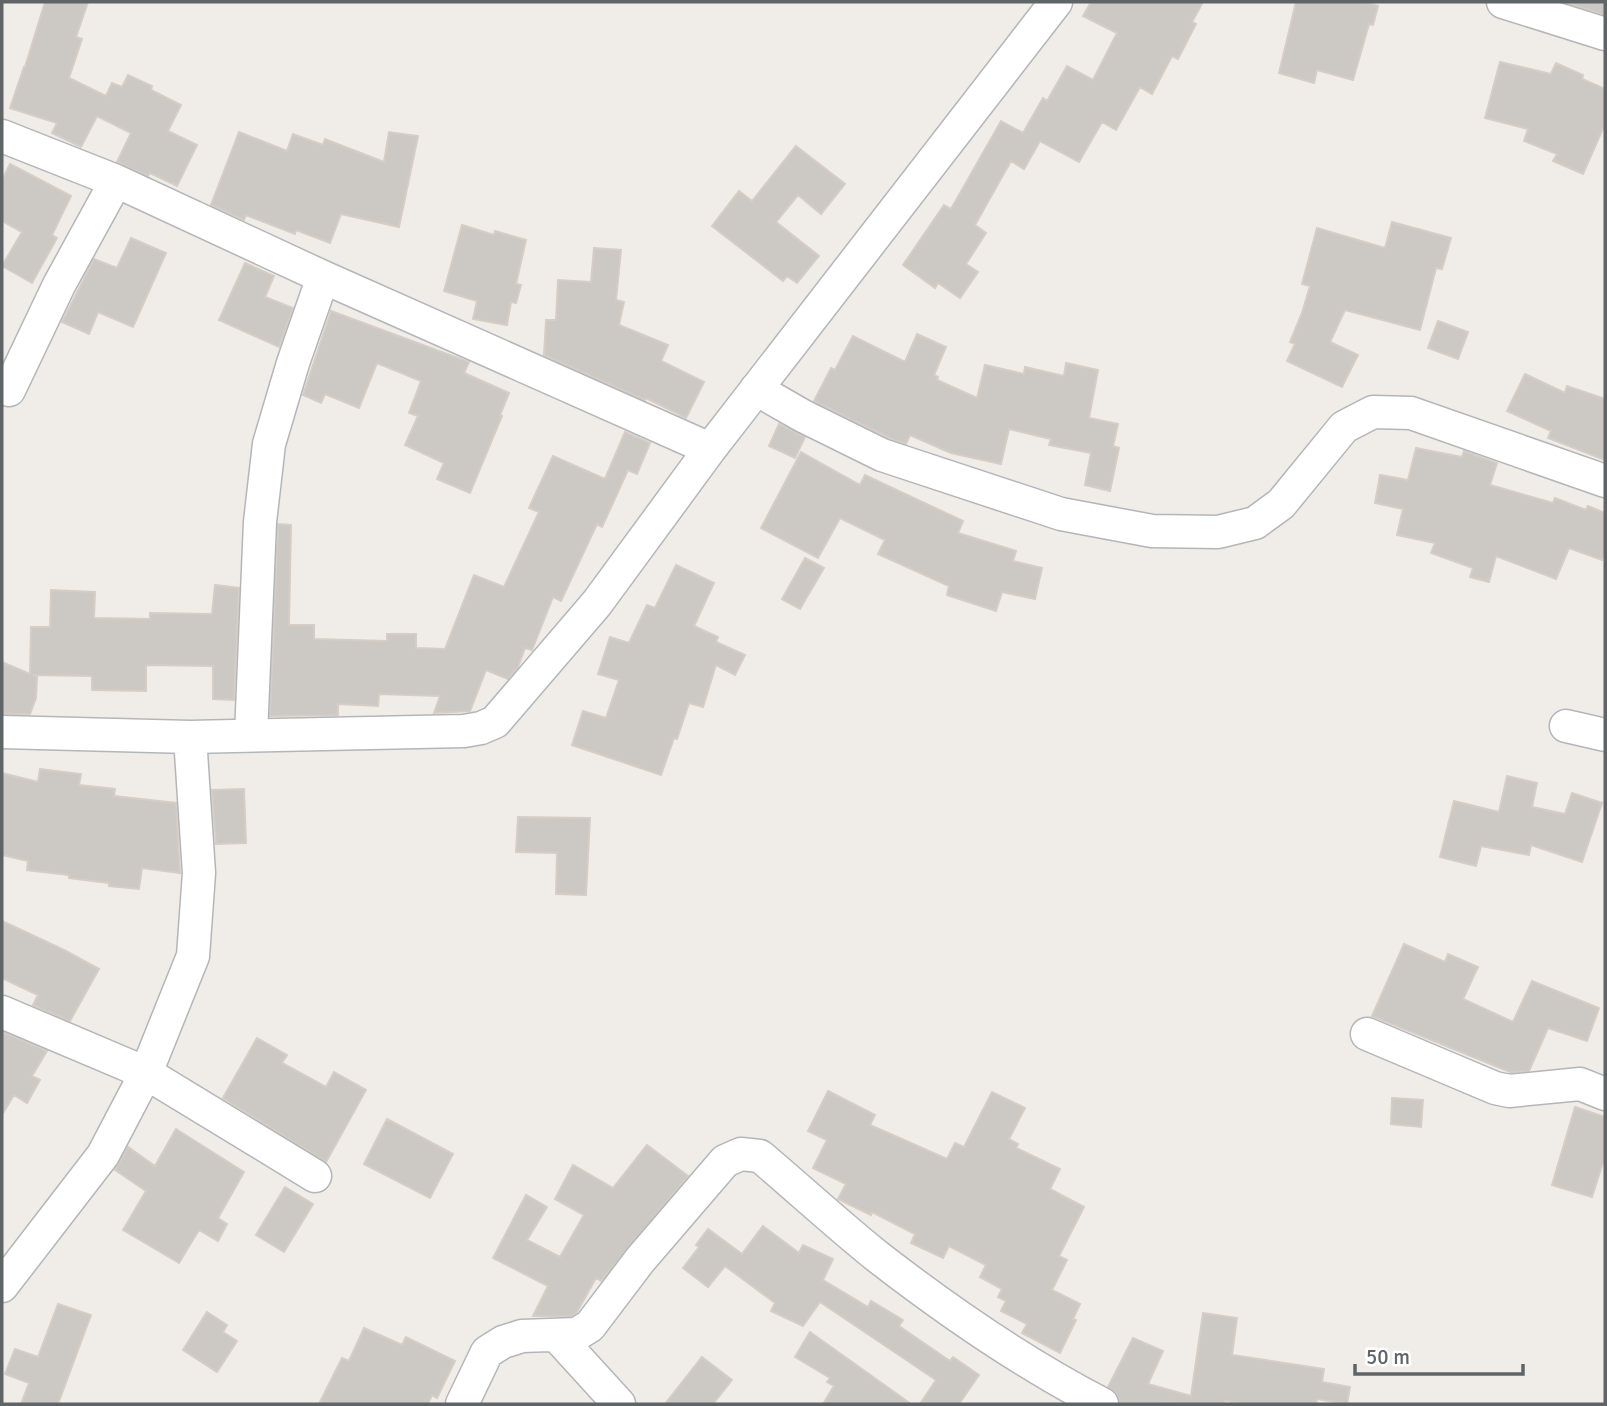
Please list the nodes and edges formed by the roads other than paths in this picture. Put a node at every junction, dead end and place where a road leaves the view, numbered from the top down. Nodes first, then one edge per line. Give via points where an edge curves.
1 (1056, 2) edge
2 (1503, 2) edge
3 (1605, 34) edge
4 (2, 136) edge
5 (116, 181) junction
6 (323, 277) junction
7 (756, 389) junction
8 (9, 390) dead end
9 (710, 449) junction
10 (1605, 481) edge
11 (1566, 726) dead end
12 (2, 732) edge
13 (1605, 734) edge
14 (251, 735) junction
15 (190, 737) junction
16 (2, 1012) edge
17 (1367, 1034) dead end
18 (146, 1073) junction
19 (1605, 1094) edge
20 (315, 1176) dead end
21 (2, 1286) edge
22 (557, 1336) junction
23 (463, 1404) edge
24 (619, 1404) edge
25 (1102, 1404) edge

1 - 7 street
2 - 3 street
4 - 5 street
5 - 6 street
5 - 8 street
6 - 9 street
6 - 14 street via 269,444 260,522
7 - 9 street
7 - 10 street via 882,456 1061,514 1152,531 1218,532 1255,523 1281,504 1344,427 1373,412 1411,413
9 - 14 street via 597,603 495,722 464,732
11 - 13 street
12 - 15 street
14 - 15 street
15 - 18 street via 199,873 193,956
16 - 18 street
17 - 19 street via 1495,1088 1509,1091 1580,1084
18 - 20 street
18 - 21 street via 103,1155
22 - 23 street via 522,1336 487,1352
22 - 24 street
22 - 25 street via 577,1334 590,1326 725,1161 741,1154 760,1156 877,1256 952,1311

